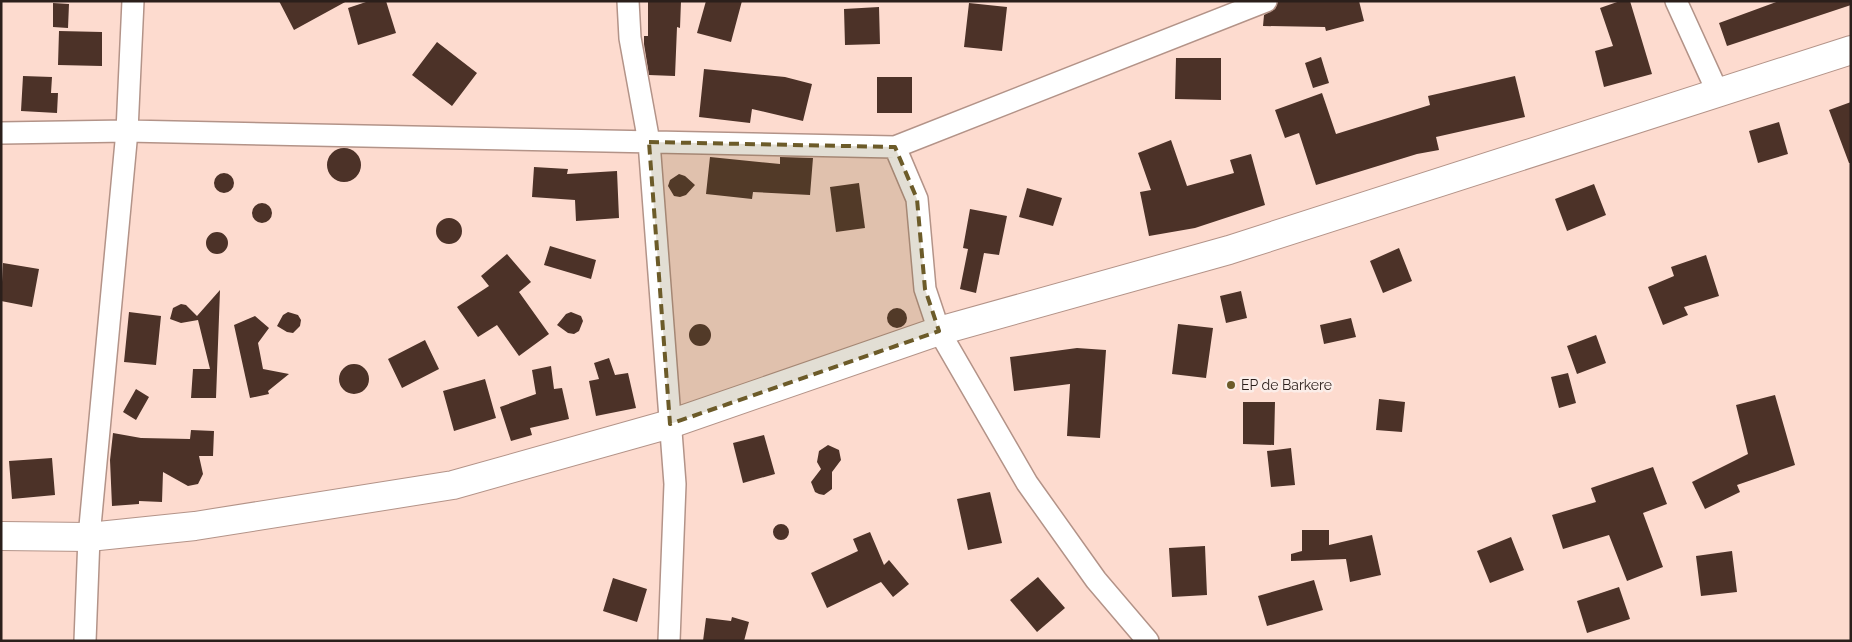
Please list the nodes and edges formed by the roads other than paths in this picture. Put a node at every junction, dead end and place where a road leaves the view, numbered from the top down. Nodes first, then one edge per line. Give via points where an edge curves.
1 (133, 1) edge
2 (628, 1) edge
3 (1266, 1) edge
4 (1676, 1) edge
5 (1851, 50) edge
6 (1718, 93) junction
7 (126, 131) junction
8 (1, 133) edge
9 (649, 142) junction
10 (895, 147) junction
11 (939, 330) junction
12 (670, 424) junction
13 (1, 536) edge
14 (89, 537) junction
15 (85, 641) edge
16 (669, 641) edge
17 (1148, 641) edge

1 - 7 street
2 - 9 street via 630,38
3 - 10 street
4 - 6 street
5 - 6 main road
6 - 11 main road via 1229,250
7 - 8 street
7 - 9 street
7 - 14 street
9 - 10 street
9 - 12 street
10 - 11 street via 917,199 925,289
11 - 12 main road
11 - 17 street via 1027,483 1096,580
12 - 14 main road via 453,485 195,526
12 - 16 street via 675,484
13 - 14 main road
14 - 15 street

